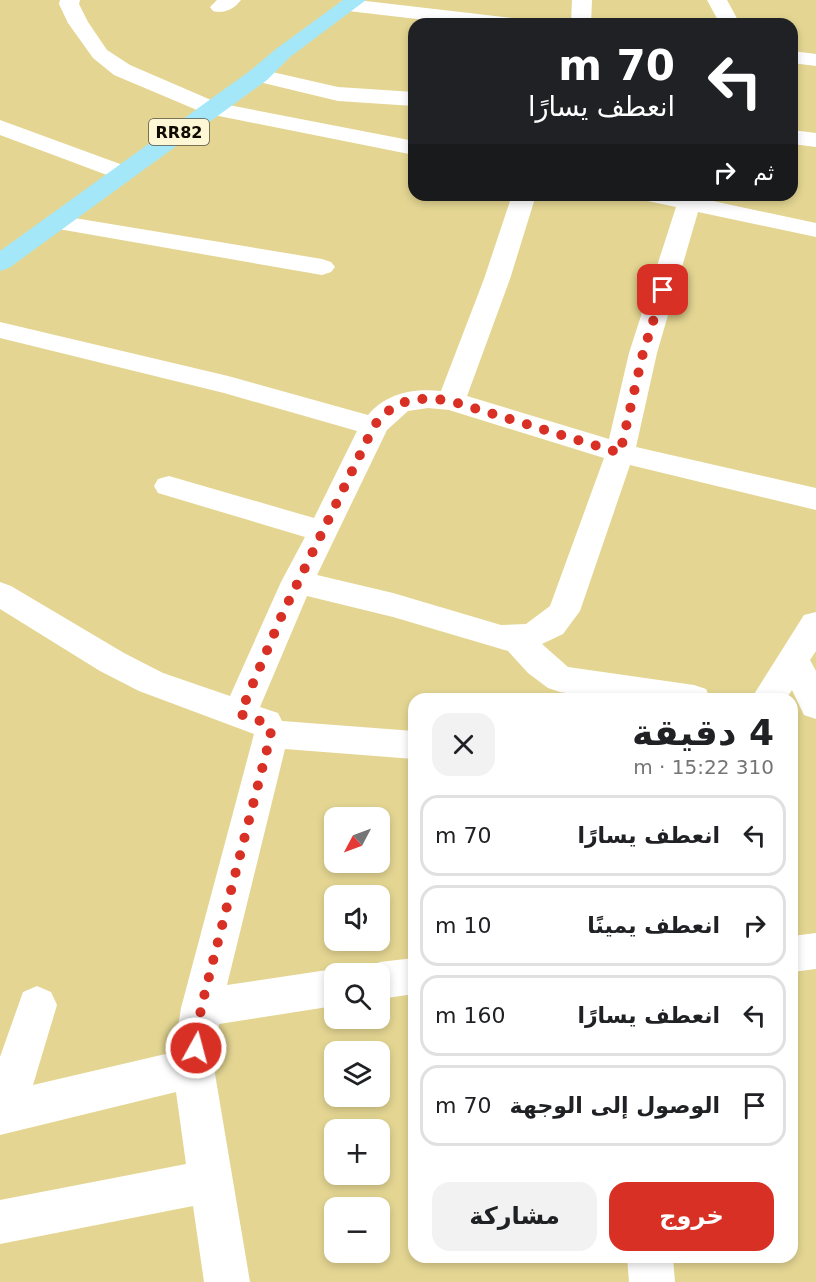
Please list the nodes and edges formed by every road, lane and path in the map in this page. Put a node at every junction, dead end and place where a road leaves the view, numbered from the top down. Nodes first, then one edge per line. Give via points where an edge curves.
1 (70, 0) edge
2 (582, 0) edge
3 (717, 0) edge
4 (352, 3) edge
5 (467, 18) edge
6 (581, 18) edge
7 (727, 18) edge
8 (798, 58) edge
9 (816, 60) edge
10 (259, 75) junction
11 (408, 99) edge
12 (212, 108) junction
13 (0, 127) edge
14 (798, 138) edge
15 (816, 140) edge
16 (408, 147) edge
17 (123, 173) junction
18 (522, 201) edge
19 (680, 201) edge
20 (689, 203) junction
21 (56, 222) junction
22 (816, 230) edge
23 (0, 263) edge
24 (322, 267) dead end
25 (0, 330) edge
26 (451, 401) junction
27 (374, 426) junction
28 (620, 453) junction
29 (169, 486) dead end
30 (816, 499) edge
31 (322, 531) junction
32 (297, 582) junction
33 (0, 594) edge
34 (816, 624) edge
35 (517, 639) junction
36 (793, 659) junction
37 (652, 693) edge
38 (772, 693) edge
39 (816, 705) edge
40 (240, 714) junction
41 (271, 734) junction
42 (408, 745) edge
43 (816, 951) edge
44 (798, 953) edge
45 (408, 977) edge
46 (390, 980) edge
47 (324, 990) edge
48 (37, 1005) dead end
49 (201, 1008) junction
50 (193, 1068) junction
51 (2, 1113) edge
52 (210, 1180) junction
53 (0, 1222) edge
54 (650, 1263) edge
55 (227, 1282) edge
56 (651, 1282) edge

1 - 12 street via 78,23 100,54 122,70
2 - 6 street
3 - 7 street
4 - 5 street
4 - 10 main road, RR82 via 283,52
8 - 9 street
10 - 11 street via 338,94
10 - 12 main road, RR82
12 - 16 street
12 - 17 main road, RR82
13 - 17 street
14 - 15 street
17 - 21 main road, RR82
18 - 26 street
19 - 20 street
20 - 22 street
20 - 28 street via 643,353
21 - 23 main road, RR82
21 - 24 street
25 - 27 street via 228,385
26 - 27 street via 410,398 392,406
26 - 28 street
27 - 31 street
28 - 30 street
28 - 35 street via 564,611 555,623 538,634
29 - 31 street
31 - 32 street
32 - 35 street via 501,638
32 - 40 street
33 - 40 street via 151,682
34 - 36 street
35 - 37 street via 560,680
36 - 38 street
36 - 39 street
40 - 41 street via 266,723
41 - 42 street
41 - 49 street
43 - 44 street
45 - 46 street
47 - 49 street
48 - 51 street
49 - 50 street
50 - 51 street
50 - 52 street
52 - 53 street
52 - 55 street
54 - 56 street

